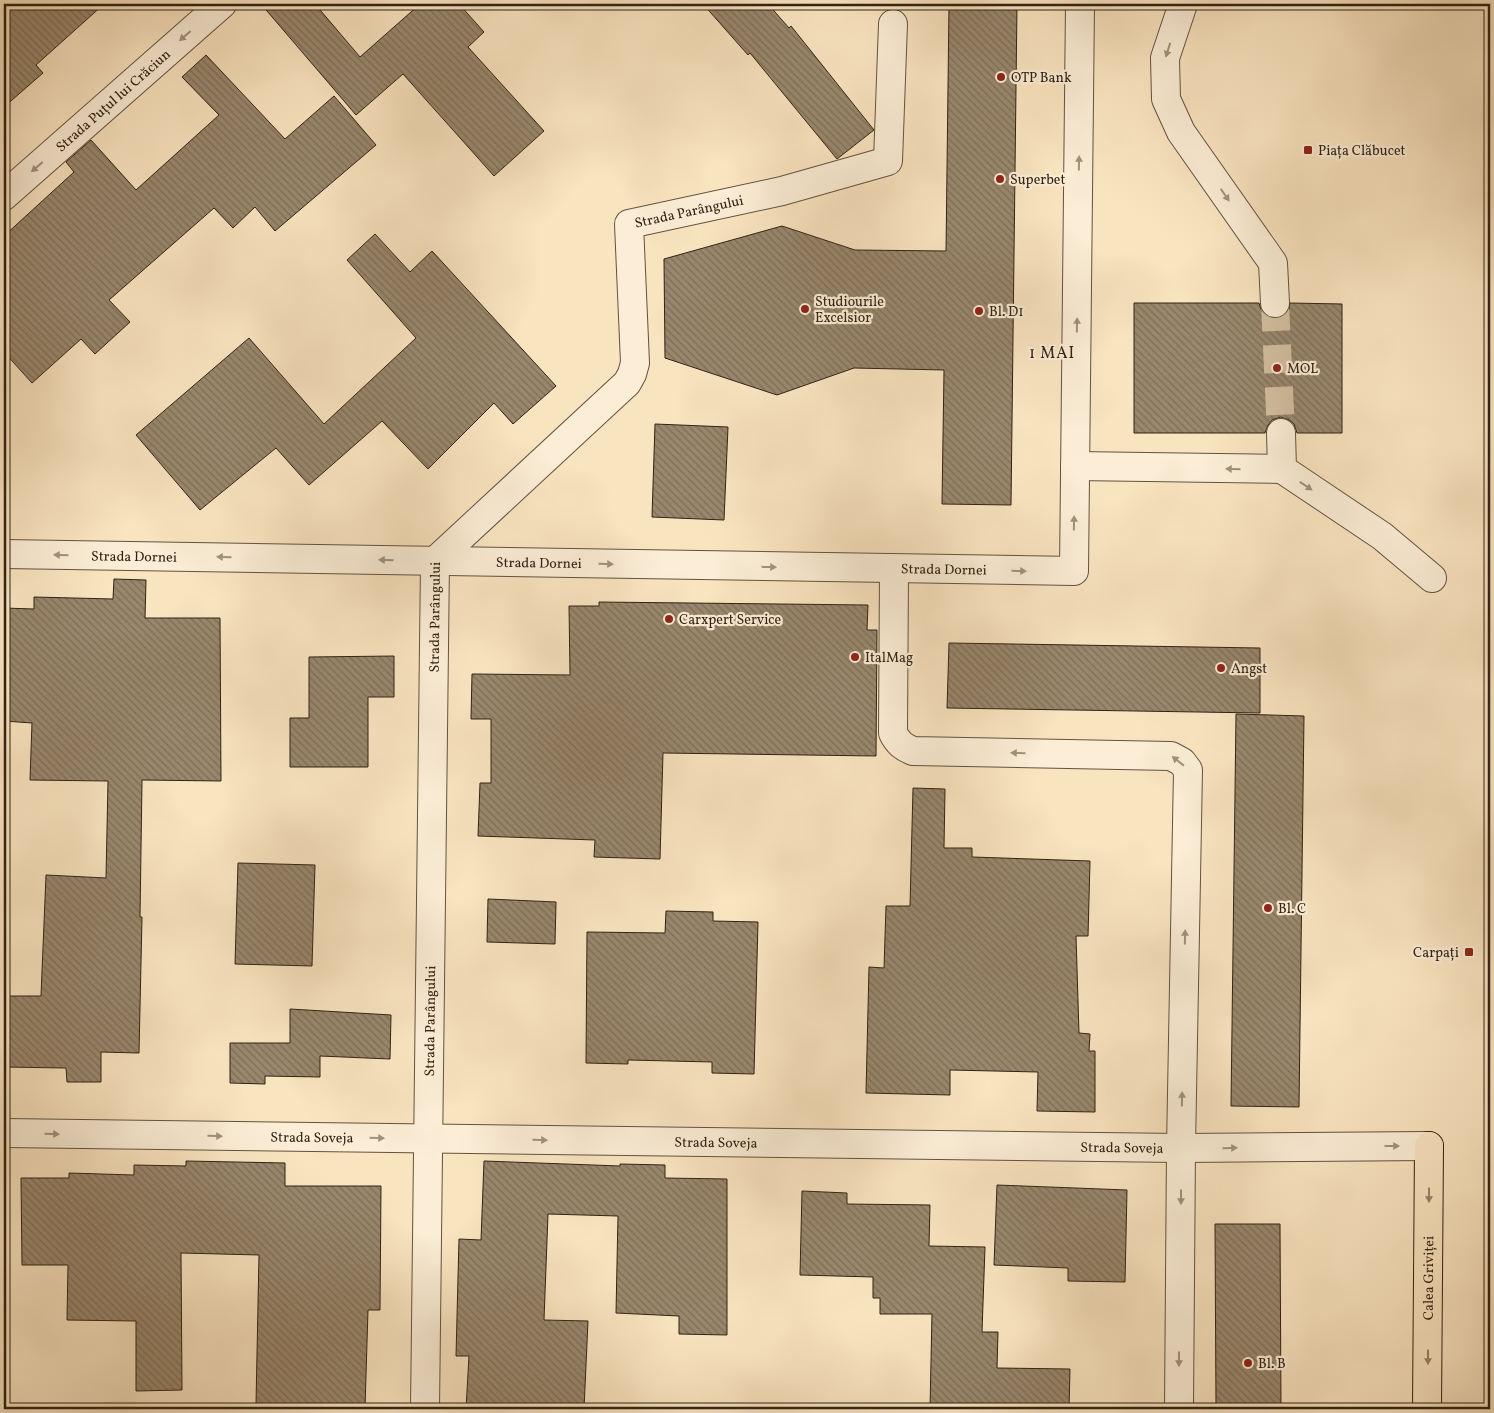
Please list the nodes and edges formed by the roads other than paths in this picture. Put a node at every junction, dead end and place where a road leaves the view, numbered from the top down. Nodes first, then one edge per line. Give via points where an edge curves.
1 (222, 4) edge
2 (1080, 4) edge
3 (1183, 4) edge
4 (893, 24) dead end
5 (4, 196) edge
6 (1275, 303) tunnel mouth
7 (1281, 433) tunnel mouth
8 (1075, 466) junction
9 (1282, 470) junction
10 (4, 554) edge
11 (435, 561) junction
12 (894, 569) junction
13 (1432, 578) dead end
14 (4, 1133) edge
15 (428, 1138) junction
16 (1429, 1146) joint
17 (1181, 1148) junction
18 (425, 1409) edge
19 (1179, 1409) edge
20 (1427, 1409) edge

1 -> 5 street, Strada Puțul lui Crăciun
8 -> 2 street
3 -> 6 street via 1165,58 1166,99 1180,132 1274,263
4 - 11 street, Strada Parângului via 888,160 782,191 629,224 635,363 627,383
7 - 9 street
9 -> 8 street
12 -> 8 street, Strada Dornei via 1074,571
9 -> 13 street via 1382,536
11 -> 10 street, Strada Dornei
11 -> 12 street, Strada Dornei
11 - 15 street, Strada Parângului
17 -> 12 street via 1188,770 1171,756 913,751 904,748 893,733
14 -> 15 street, Strada Soveja
15 -> 17 street, Strada Soveja
15 - 18 street, Strada Parângului
17 -> 16 street, Strada Soveja
16 -> 20 main road, Calea Griviței
17 -> 19 street

